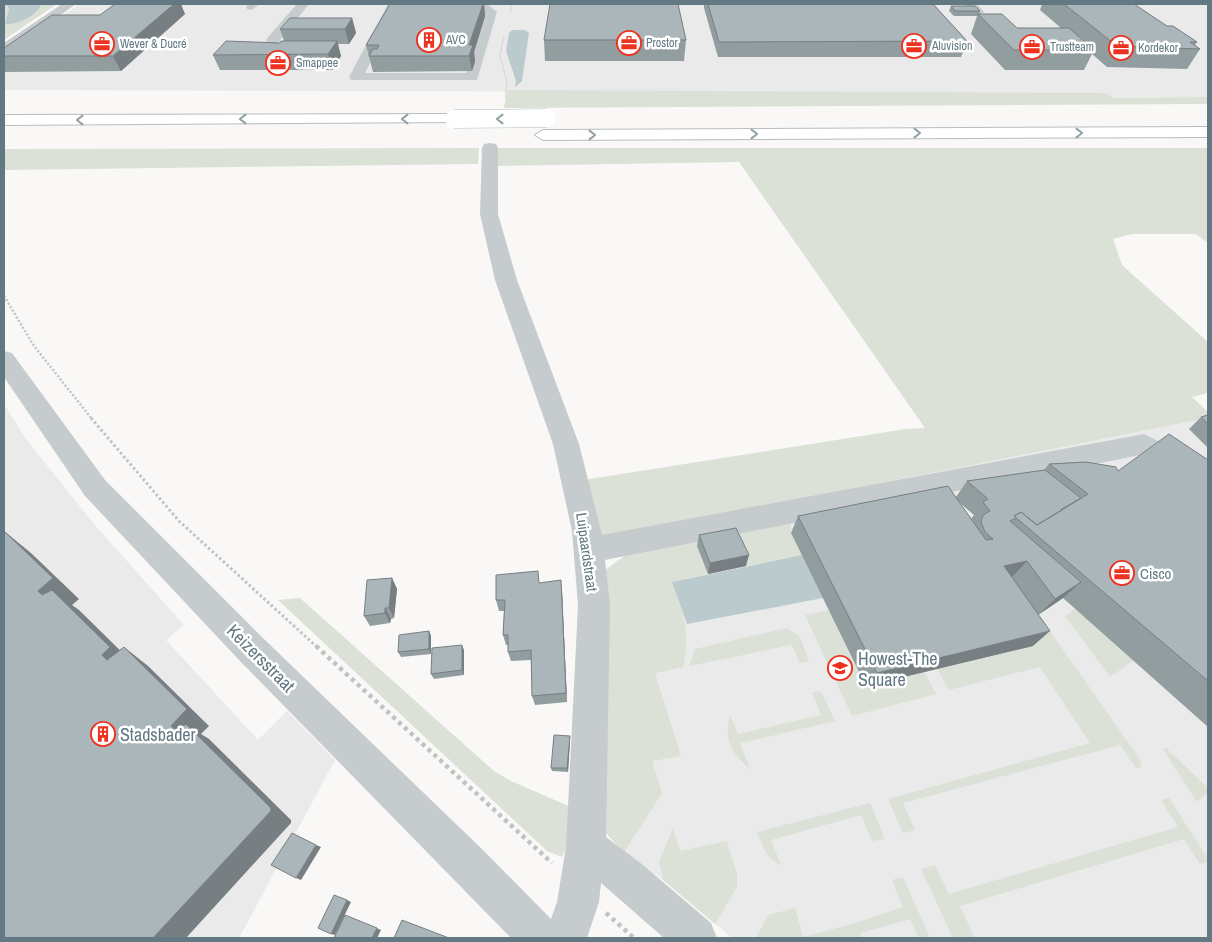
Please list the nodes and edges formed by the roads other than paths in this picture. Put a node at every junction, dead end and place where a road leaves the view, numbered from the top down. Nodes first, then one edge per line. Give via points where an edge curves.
1 (61, 4) edge
2 (70, 4) edge
3 (303, 4) edge
4 (394, 4) edge
5 (480, 4) edge
6 (274, 40) dead end
7 (4, 42) edge
8 (4, 49) edge
9 (1011, 117) dead end
10 (1208, 117) edge
11 (567, 118) dead end
12 (4, 120) edge
13 (1208, 133) edge
14 (525, 135) dead end
15 (488, 140) dead end
16 (4, 359) edge
17 (1208, 479) edge
18 (589, 550) junction
19 (573, 858) junction
20 (540, 938) edge
21 (566, 938) edge
22 (696, 938) edge

1 - 7 street
2 - 8 street
3 - 6 street
4 - 5 street via 356,77 472,77 491,12
9 - 10 highway
11 -> 12 highway, bridge
14 -> 13 highway
15 - 18 street, Luipaardstraat via 490,214 506,280 566,444
16 - 20 street, Keizersstraat via 95,488
17 - 18 street via 1144,444
18 - 19 street, Luipaardstraat via 594,605
19 - 21 street, Luipaardstraat via 578,902
19 - 22 street via 629,879

